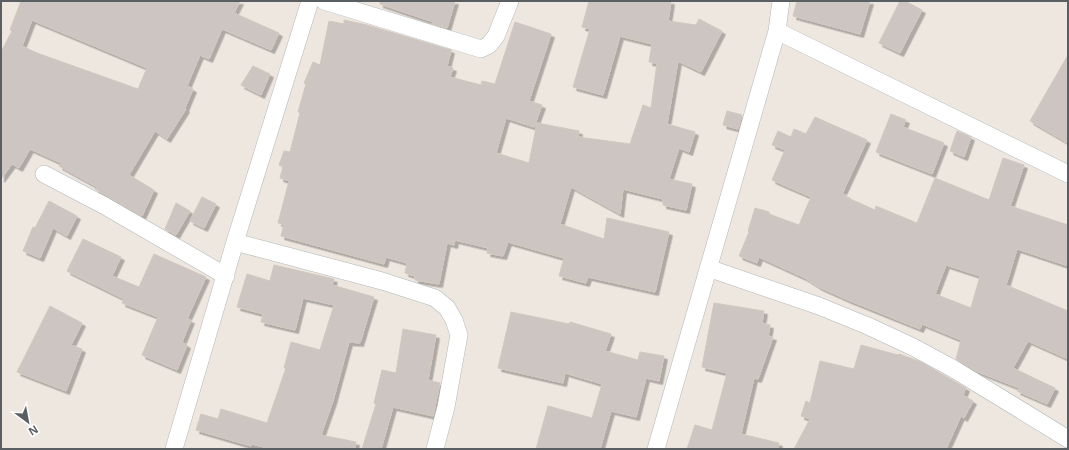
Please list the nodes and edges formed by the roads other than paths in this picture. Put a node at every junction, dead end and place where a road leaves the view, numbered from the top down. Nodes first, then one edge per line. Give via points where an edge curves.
1 (310, 1) edge
2 (324, 1) edge
3 (510, 1) edge
4 (781, 1) edge
5 (777, 31) junction
6 (44, 174) dead end
7 (1068, 174) edge
8 (235, 242) junction
9 (708, 268) junction
10 (226, 276) junction
11 (1068, 439) edge
12 (174, 449) edge
13 (435, 449) edge
14 (656, 449) edge

1 - 8 street
2 - 3 street via 481,49 489,45 496,36
4 - 5 street
5 - 7 street
5 - 9 street
6 - 10 street
8 - 10 street
8 - 13 street via 382,281 435,298 447,308 459,335 446,407
9 - 11 street via 819,306 913,347
9 - 14 street
10 - 12 street

